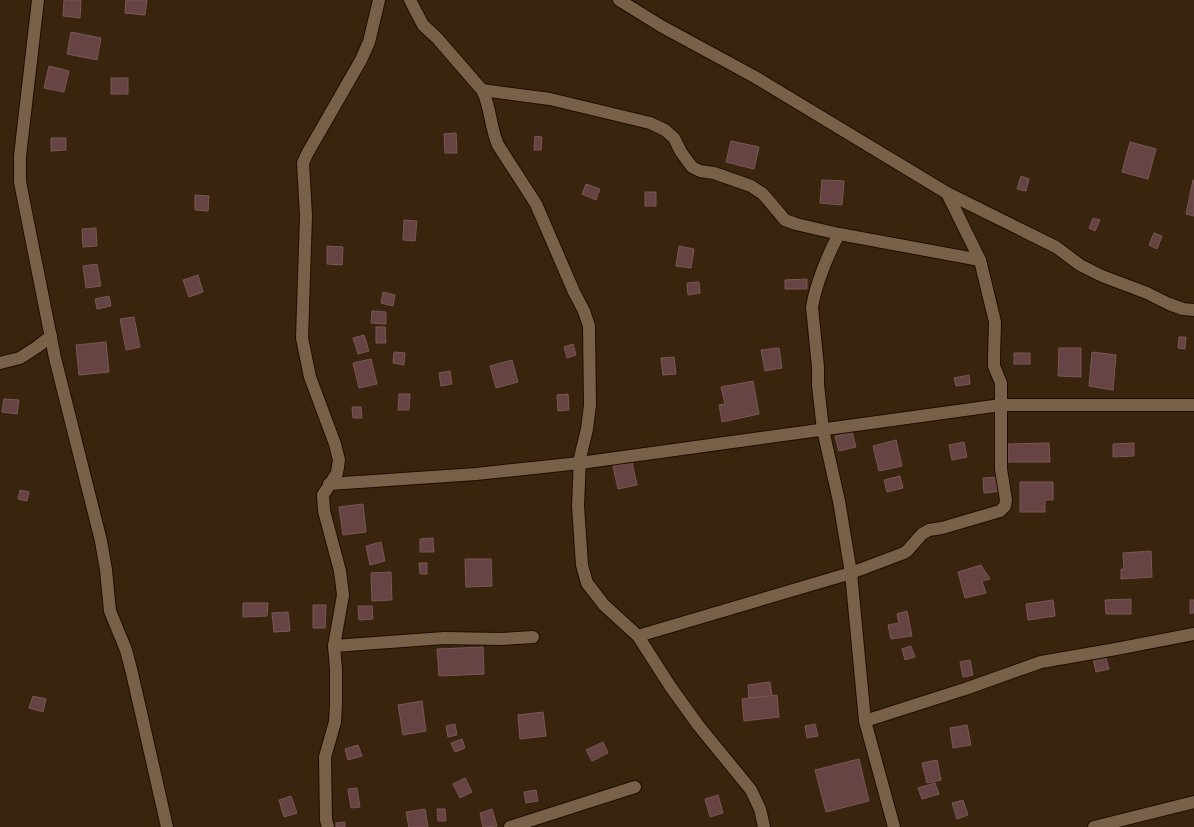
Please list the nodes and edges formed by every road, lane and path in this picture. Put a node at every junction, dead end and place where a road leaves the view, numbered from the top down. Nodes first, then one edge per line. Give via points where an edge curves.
1 (38, 0) edge
2 (379, 0) edge
3 (410, 0) edge
4 (619, 0) edge
5 (482, 90) junction
6 (947, 193) junction
7 (839, 234) junction
8 (980, 260) junction
9 (1190, 311) edge
10 (51, 336) junction
11 (0, 363) edge
12 (1001, 405) junction
13 (1194, 405) edge
14 (823, 430) junction
15 (580, 464) junction
16 (329, 484) junction
17 (851, 572) junction
18 (1194, 634) edge
19 (638, 636) junction
20 (533, 637) dead end
21 (334, 646) junction
22 (865, 721) junction
23 (635, 787) dead end
24 (1194, 802) edge
25 (167, 827) edge
26 (328, 827) edge
27 (510, 827) edge
28 (764, 827) edge
29 (894, 827) edge
30 (1094, 827) edge

1 - 10 street via 20,156 20,182
2 - 16 street via 369,42 361,60 303,163 306,216 302,338 310,377 339,460 337,473
3 - 5 street via 423,25
4 - 6 street via 660,26 762,81
5 - 7 street via 550,99 650,123 666,130 674,138 692,167 751,186 763,194 785,220
5 - 15 street via 487,99 491,125 498,145 536,204 589,326 590,405
6 - 8 street
6 - 9 street via 1056,247 1080,265 1102,276
7 - 8 street
7 - 14 street via 832,247 812,307
8 - 12 street via 995,322 994,366 1001,383
10 - 11 street via 20,358
10 - 25 street via 100,541 110,610 126,650
12 - 13 street
12 - 14 street
12 - 17 street via 1001,469 1005,506 1000,511 929,530 904,553
14 - 15 street
14 - 17 street
15 - 16 street
15 - 19 street via 578,506 582,565 587,583 604,604
16 - 21 street via 323,495 324,510 340,571 343,595
17 - 19 street
17 - 22 street
18 - 22 street via 1041,662
19 - 28 street via 670,686 751,790 760,809
20 - 21 street via 444,638
21 - 26 street via 335,722 325,757
22 - 29 street
23 - 27 street
24 - 30 street

